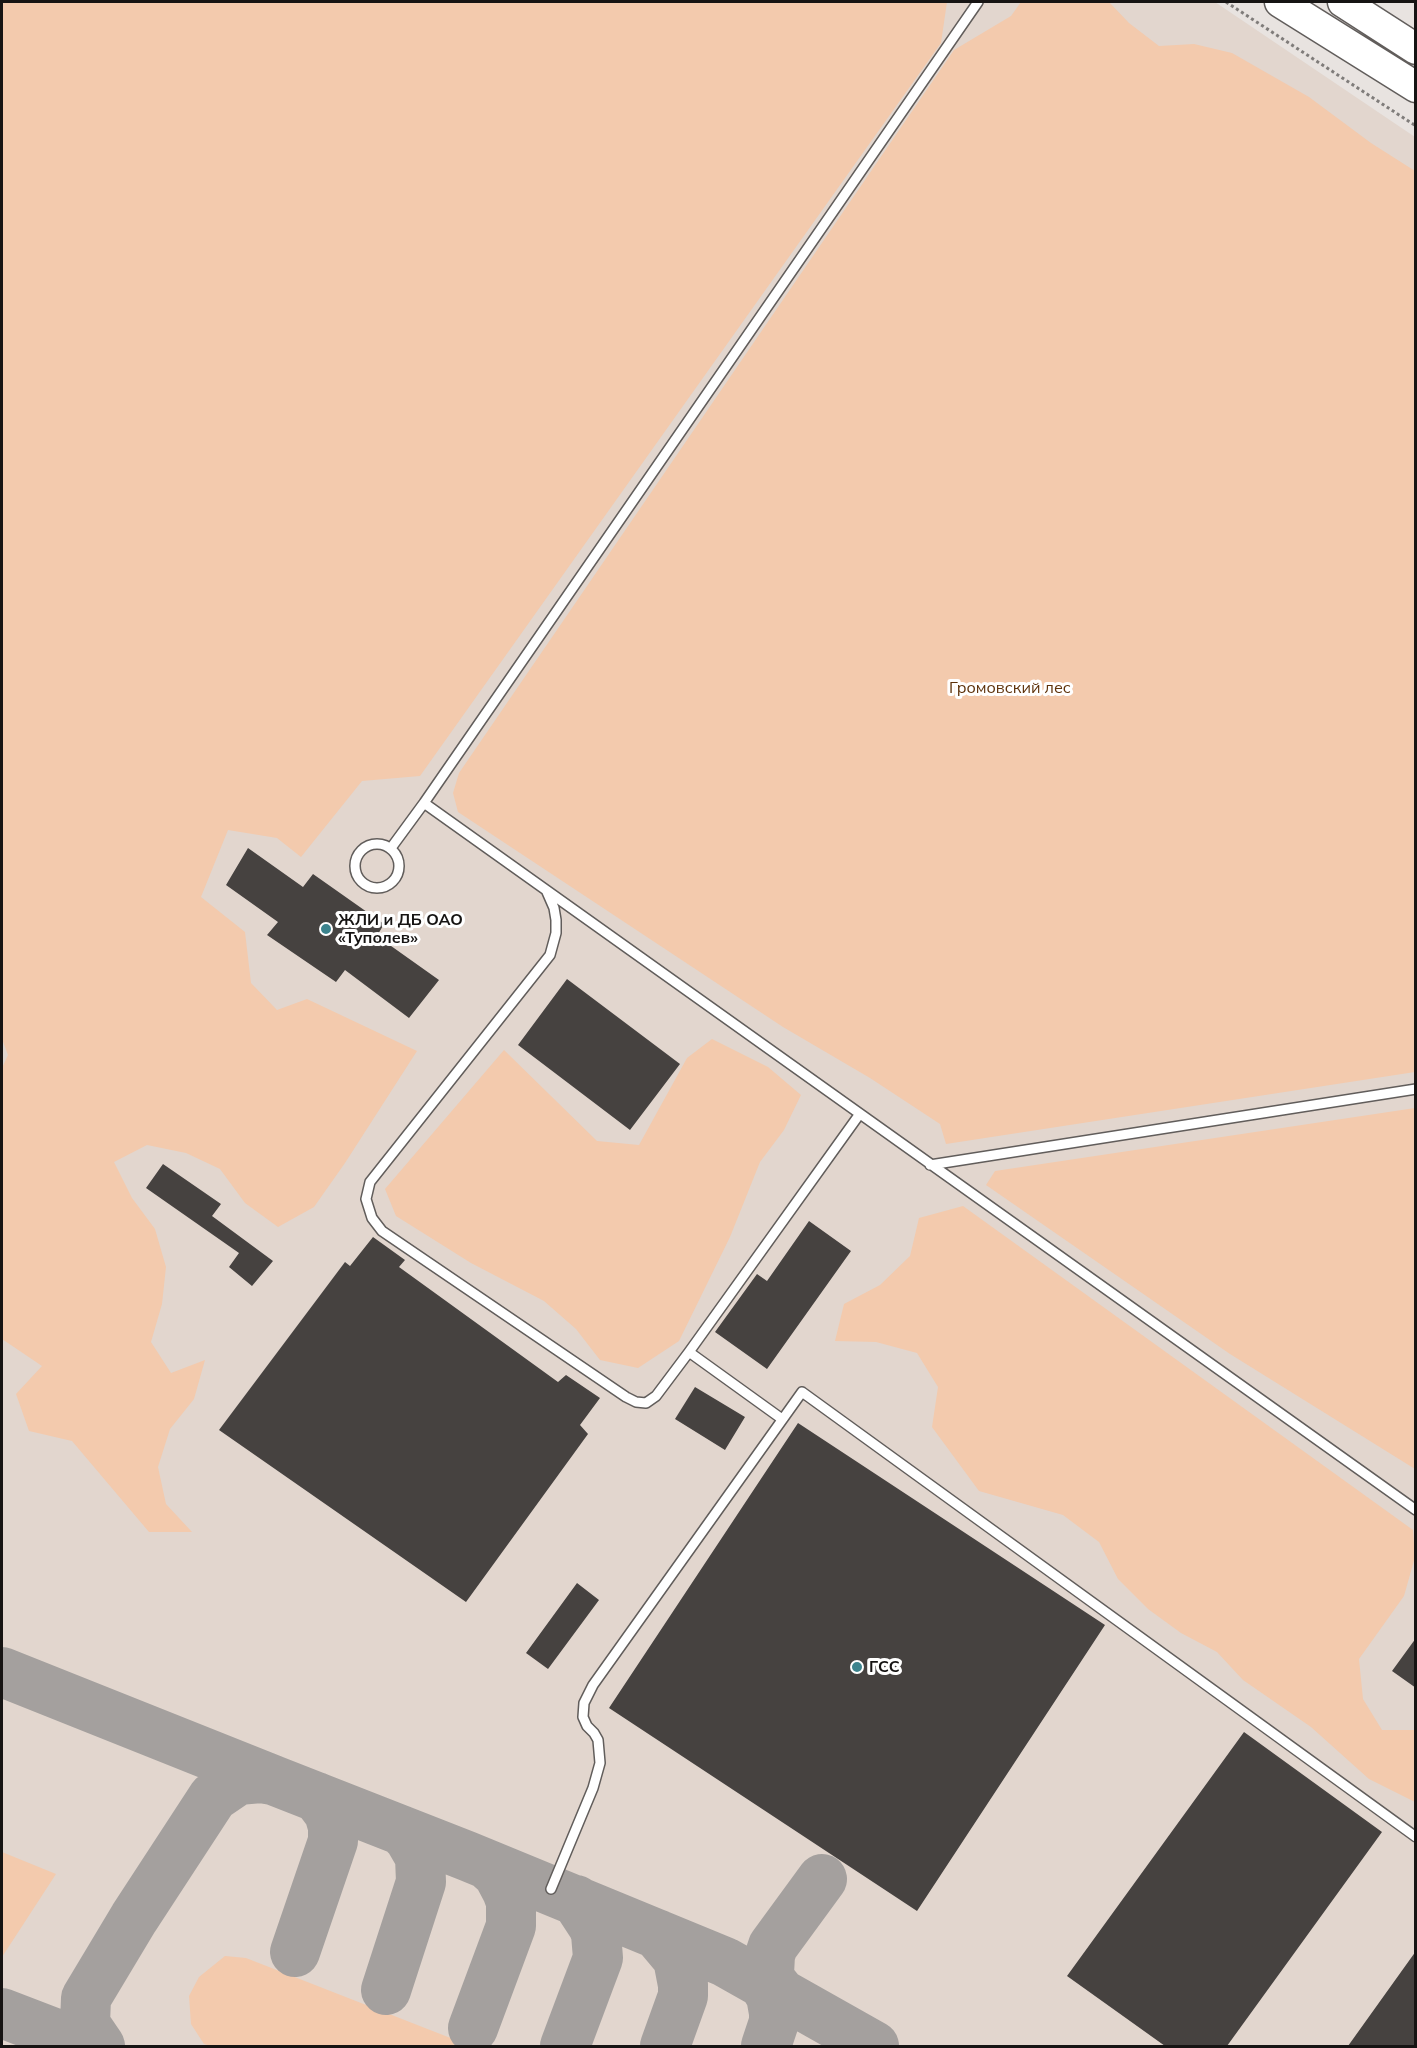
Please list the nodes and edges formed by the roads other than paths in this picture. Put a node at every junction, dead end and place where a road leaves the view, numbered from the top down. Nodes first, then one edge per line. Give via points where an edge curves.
1 (978, 2) edge
2 (1280, 2) edge
3 (1343, 2) edge
4 (1416, 49) edge
5 (1416, 87) edge
6 (424, 803) junction
7 (391, 848) junction
8 (547, 891) junction
9 (1416, 1089) edge
10 (859, 1115) junction
11 (930, 1166) junction
12 (689, 1352) junction
13 (782, 1419) junction
14 (1416, 1510) edge
15 (1416, 1837) edge
16 (550, 1889) dead end

1 - 6 lane
2 - 5 main road
3 - 4 main road
6 - 7 lane
6 - 8 lane
7 - 7 lane via 375,843 360,850 354,866 360,881 375,888 396,878 399,862
8 - 10 lane
8 - 12 lane via 556,920 549,955 370,1182 366,1199 369,1210 382,1231 636,1402 652,1400
9 - 11 lane
10 - 11 lane
10 - 12 lane
11 - 14 lane
12 - 13 lane
13 - 15 lane via 802,1392
13 - 16 lane via 588,1694 583,1717 598,1740 600,1763

